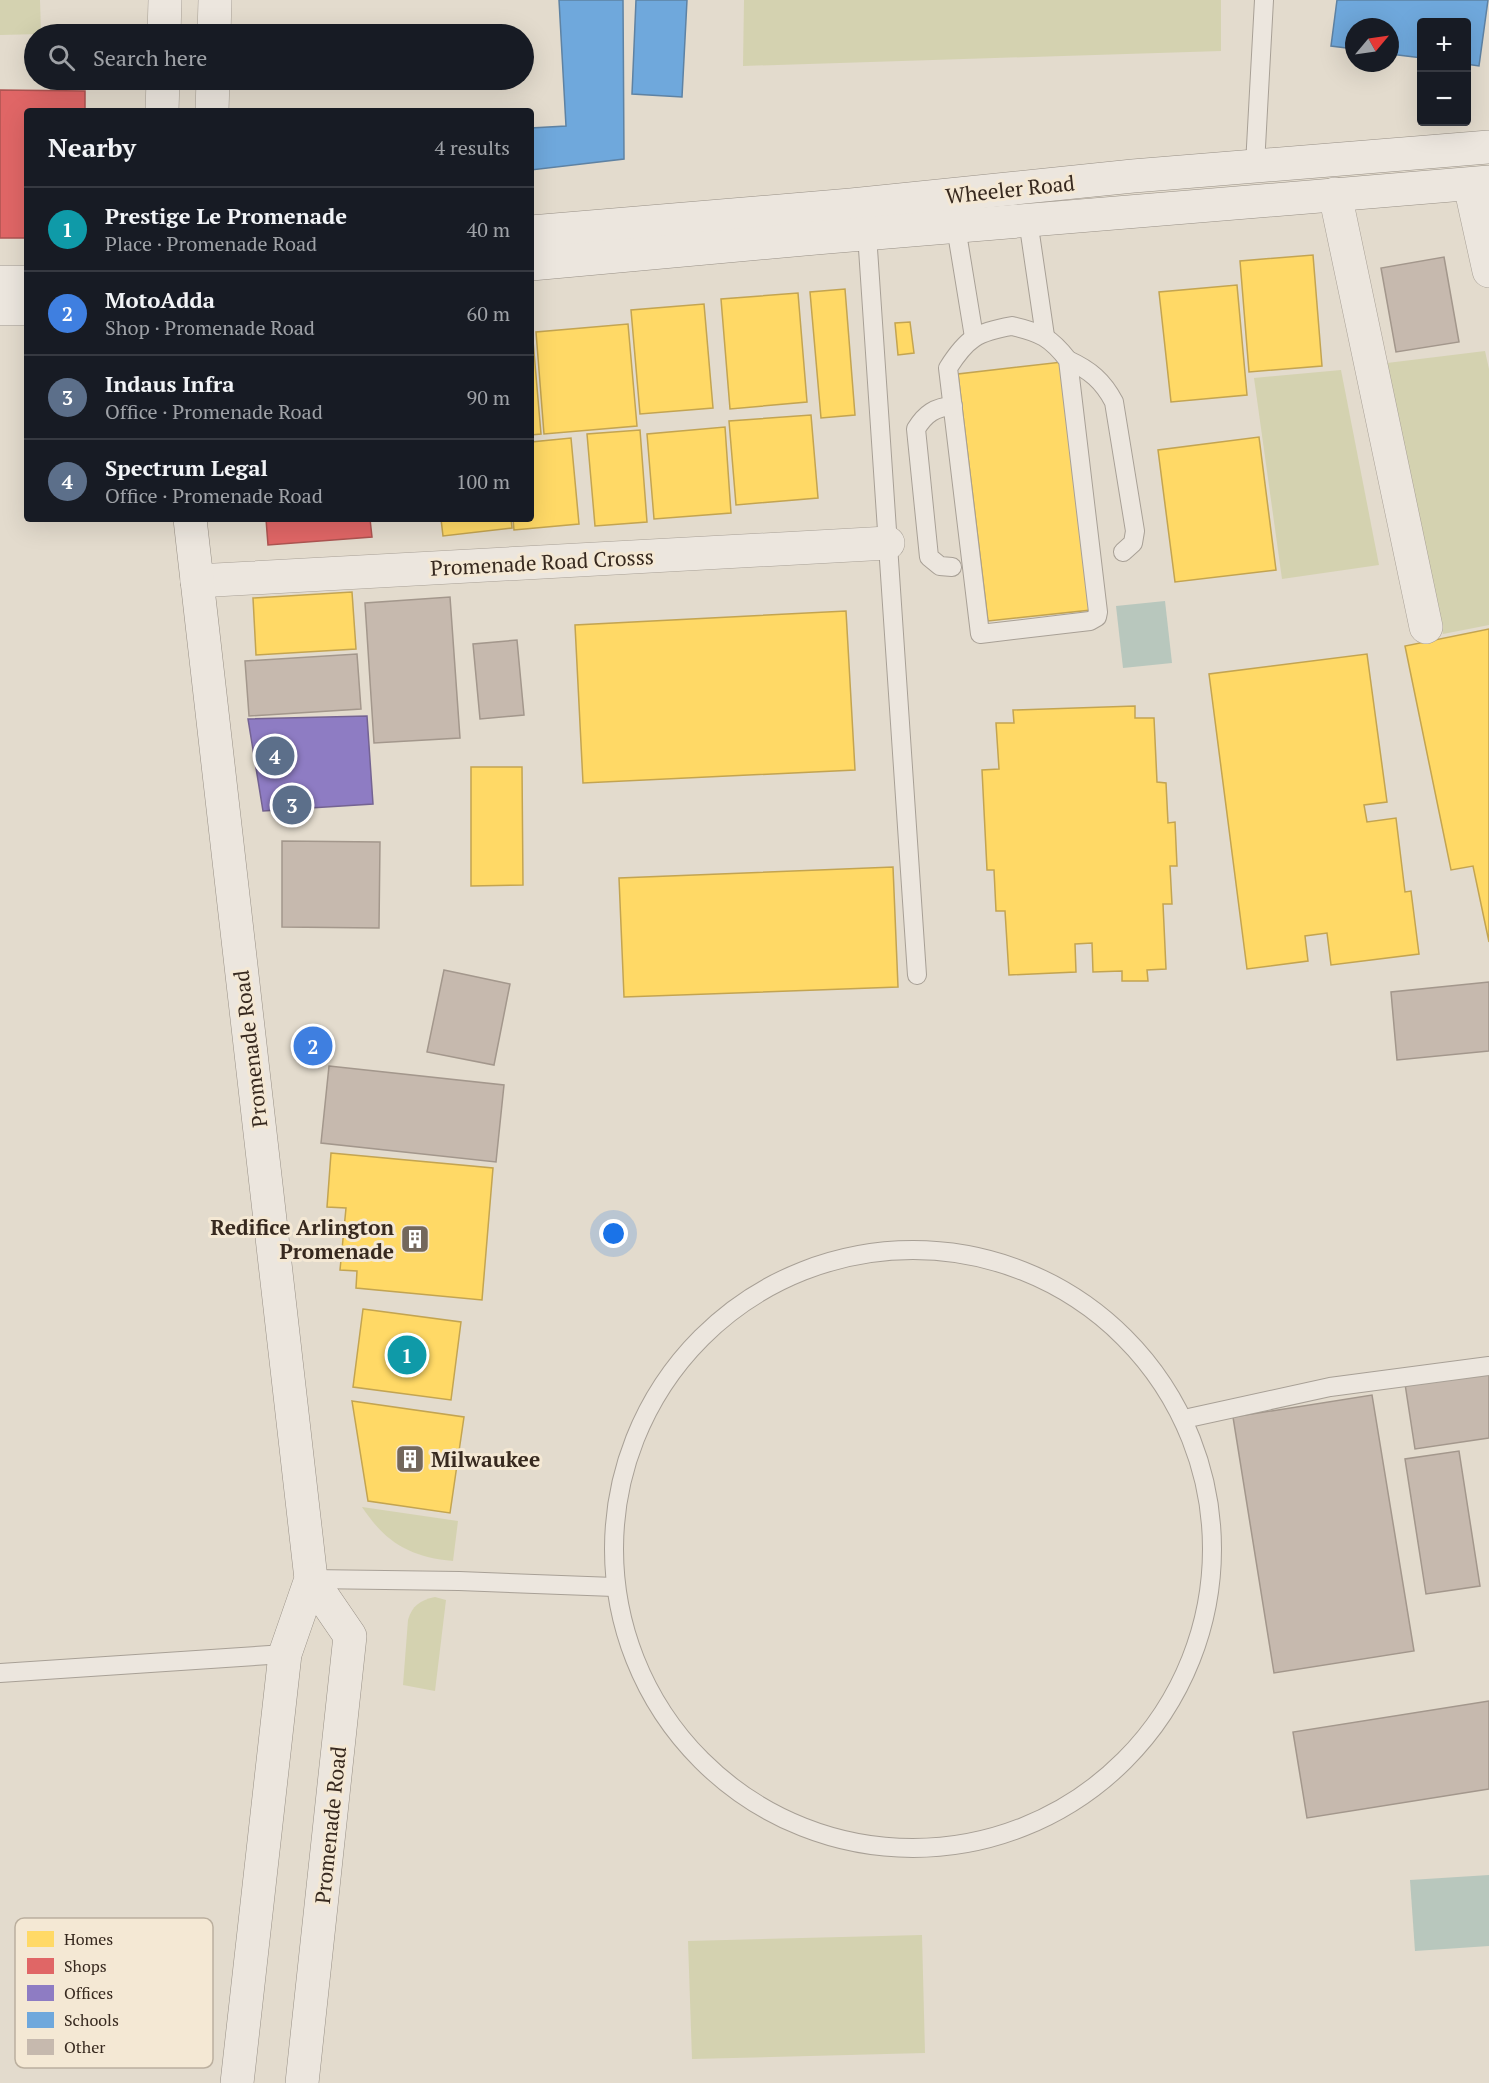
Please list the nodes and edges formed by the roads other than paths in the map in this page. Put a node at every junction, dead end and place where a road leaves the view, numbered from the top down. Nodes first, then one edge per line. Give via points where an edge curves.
1 (165, 0) edge
2 (215, 0) edge
3 (1264, 0) edge
4 (164, 24) edge
5 (214, 24) edge
6 (163, 90) edge
7 (213, 90) edge
8 (162, 108) edge
9 (212, 108) edge
10 (1489, 147) edge
11 (1402, 154) junction
12 (1255, 165) junction
13 (1480, 184) edge
14 (1404, 189) junction
15 (1335, 194) junction
16 (1028, 220) junction
17 (956, 227) junction
18 (534, 232) edge
19 (867, 234) junction
20 (534, 264) edge
21 (1489, 271) edge
22 (0, 282) edge
23 (24, 282) edge
24 (0, 309) edge
25 (24, 309) edge
26 (1045, 336) junction
27 (974, 337) junction
28 (1068, 360) junction
29 (953, 406) junction
30 (190, 522) edge
31 (888, 543) junction
32 (1123, 552) dead end
33 (952, 567) dead end
34 (197, 581) junction
35 (1426, 627) dead end
36 (917, 975) dead end
37 (1489, 1366) edge
38 (1184, 1419) junction
39 (311, 1579) junction
40 (614, 1587) junction
41 (285, 1654) junction
42 (0, 1673) edge
43 (237, 2083) edge
44 (302, 2083) edge

1 - 4 main road
2 - 5 main road
3 - 12 lane
6 - 8 main road
7 - 9 main road
10 - 11 main road, Wheeler Road
11 - 12 main road, Wheeler Road
11 - 14 main road
12 - 18 main road, Wheeler Road
13 - 14 main road, Wheeler Road
13 - 21 main road
14 - 15 main road, Wheeler Road
15 - 16 main road, Wheeler Road
15 - 35 main road
16 - 17 main road, Wheeler Road
16 - 26 lane
17 - 19 main road, Wheeler Road
17 - 27 lane
19 - 20 main road, Wheeler Road
19 - 31 lane
22 - 23 main road
24 - 25 main road
26 - 27 lane via 1012,326
26 - 28 lane
27 - 29 lane via 948,368
28 - 29 lane via 1098,612 1094,620 980,634
28 - 32 lane via 1097,376 1114,402 1135,531 1133,543
29 - 33 lane via 934,410 916,429 929,557 940,566
30 - 34 main road, Promenade Road
31 - 34 main road, Promenade Road Crosss
31 - 36 lane
34 - 39 main road, Promenade Road
37 - 38 lane via 1330,1387
38 - 40 lane via 1124,1334 1039,1275 939,1248 836,1255 742,1298 668,1371 623,1463
38 - 40 lane via 1211,1512 1208,1608 1190,1658 1175,1698 1115,1773 1034,1825 941,1849 845,1843 756,1806 683,1743 633,1661
39 - 40 lane
39 - 41 main road, Promenade Road
39 - 44 main road, Promenade Road via 350,1636
41 - 42 lane
41 - 43 main road, Promenade Road

